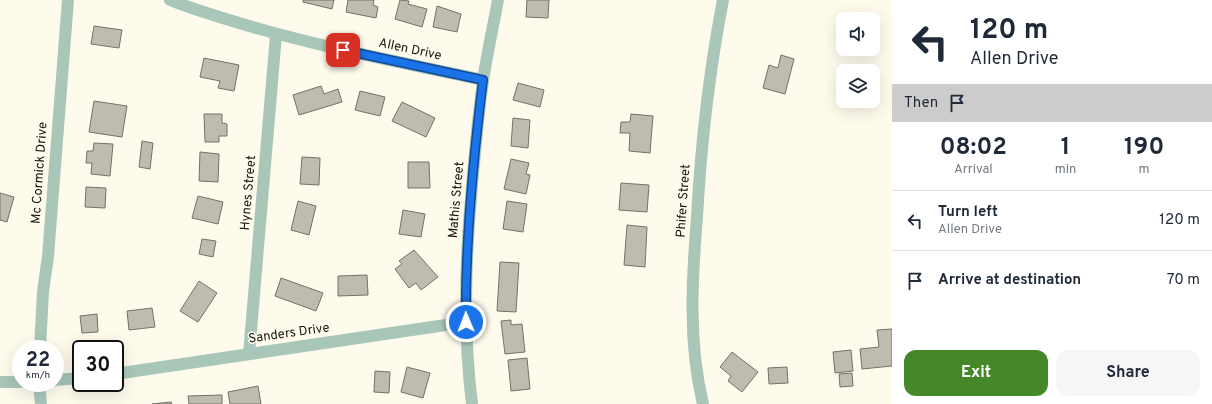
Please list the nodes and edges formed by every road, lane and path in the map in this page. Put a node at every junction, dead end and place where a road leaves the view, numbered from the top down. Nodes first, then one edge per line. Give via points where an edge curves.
1 (68, 0) edge
2 (170, 0) edge
3 (498, 0) edge
4 (723, 0) edge
5 (276, 34) junction
6 (483, 80) junction
7 (466, 322) junction
8 (41, 340) edge
9 (249, 354) junction
10 (124, 373) edge
11 (0, 382) edge
12 (12, 382) edge
13 (40, 392) edge
14 (41, 404) edge
15 (472, 404) edge
16 (703, 404) edge

1 - 8 street, Mc Cormick Drive
2 - 5 street, Allen Drive
3 - 6 street, Mathis Street
4 - 16 street, Phifer Street via 704,119 692,285 693,341
5 - 6 street, Allen Drive
5 - 9 street, Hynes Street
6 - 7 street, Mathis Street via 468,233
7 - 9 street, Sanders Drive
7 - 15 street, Mathis Street
9 - 10 street, Sanders Drive
11 - 12 street
13 - 14 street

